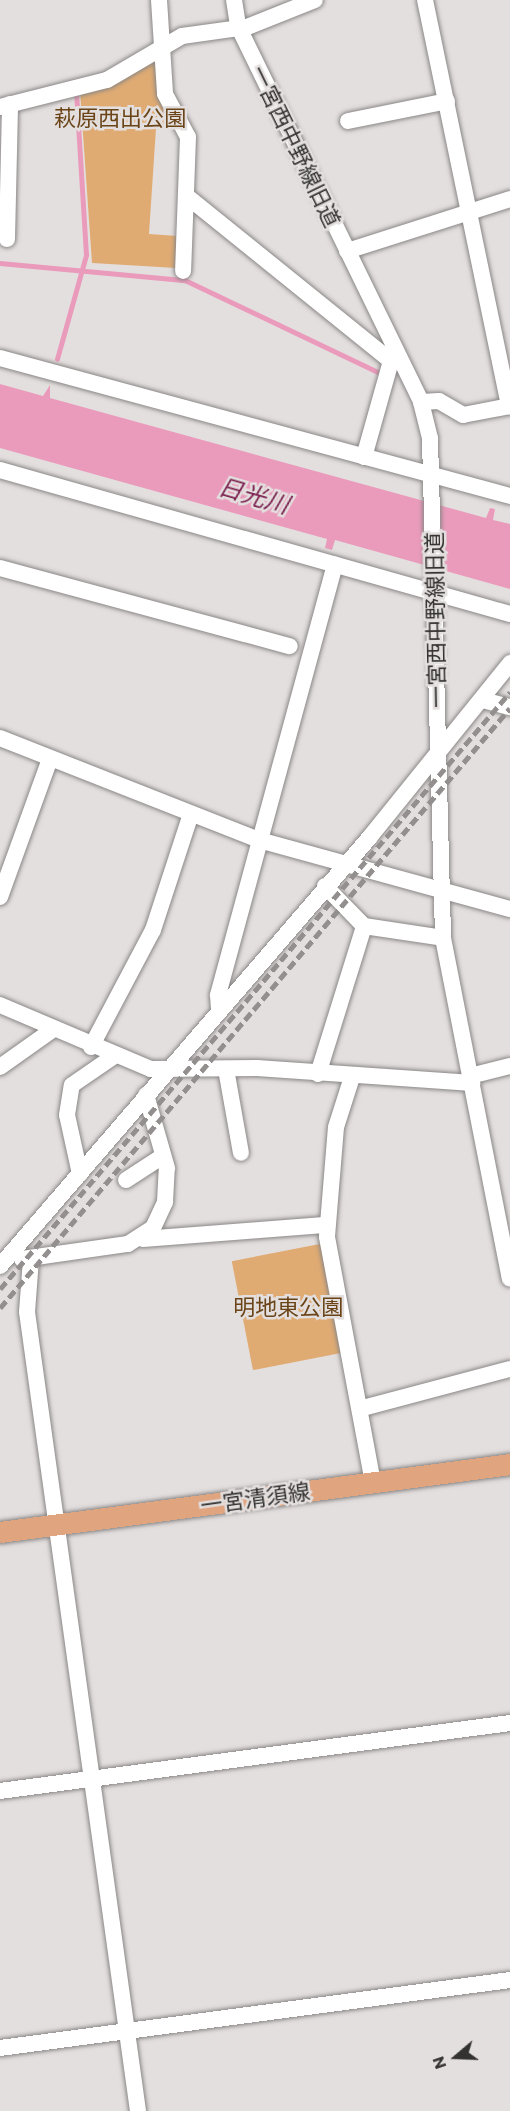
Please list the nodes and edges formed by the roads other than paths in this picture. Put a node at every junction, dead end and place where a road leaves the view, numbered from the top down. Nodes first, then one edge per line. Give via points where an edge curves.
1 (159, 0) edge
2 (234, 0) edge
3 (315, 0) edge
4 (425, 0) edge
5 (238, 26) junction
6 (163, 45) junction
7 (447, 101) junction
8 (5, 105) edge
9 (348, 121) dead end
10 (189, 198) junction
11 (510, 199) edge
12 (470, 208) junction
13 (7, 239) dead end
14 (348, 251) junction
15 (183, 271) dead end
16 (0, 357) edge
17 (395, 359) junction
18 (421, 402) junction
19 (509, 406) edge
20 (364, 457) junction
21 (0, 470) edge
22 (432, 476) junction
23 (510, 496) edge
24 (335, 565) junction
25 (0, 568) edge
26 (434, 594) junction
27 (510, 614) edge
28 (290, 646) dead end
29 (510, 663) edge
30 (483, 700) junction
31 (510, 707) edge
32 (0, 738) edge
33 (437, 752) junction
34 (50, 759) junction
35 (190, 814) junction
36 (259, 840) junction
37 (344, 865) junction
38 (326, 886) junction
39 (439, 890) junction
40 (0, 897) edge
41 (510, 909) edge
42 (364, 926) junction
43 (443, 938) junction
44 (0, 1005) edge
45 (219, 1009) junction
46 (52, 1030) junction
47 (91, 1047) junction
48 (114, 1056) junction
49 (510, 1066) edge
50 (0, 1067) edge
51 (226, 1069) junction
52 (167, 1071) junction
53 (318, 1074) junction
54 (352, 1077) junction
55 (471, 1079) junction
56 (146, 1095) junction
57 (241, 1153) dead end
58 (163, 1156) junction
59 (80, 1174) junction
60 (126, 1180) dead end
61 (503, 1208) edge
62 (327, 1225) junction
63 (144, 1239) junction
64 (31, 1259) junction
65 (1, 1263) edge
66 (510, 1278) edge
67 (510, 1369) edge
68 (363, 1408) junction
69 (510, 1464) edge
70 (373, 1482) junction
71 (56, 1525) junction
72 (0, 1532) edge
73 (510, 1723) edge
74 (93, 1780) junction
75 (0, 1791) edge
76 (510, 1980) edge
77 (127, 2031) junction
78 (0, 2048) edge
79 (138, 2111) edge

1 - 6 street
2 - 5 street, 一宮西中野線旧道
3 - 5 street
4 - 7 street
5 - 6 street via 216,27
5 - 14 street, 一宮西中野線旧道
6 - 8 street via 107,80
6 - 10 street via 165,94 188,137
7 - 9 street
7 - 12 street
8 - 13 street
10 - 15 street
10 - 17 street
11 - 12 street
12 - 14 street
12 - 19 street
14 - 17 street, 一宮西中野線旧道
16 - 20 street
17 - 18 street, 一宮西中野線旧道
17 - 20 street
18 - 19 street via 439,401 463,416
18 - 22 street, 一宮西中野線旧道
20 - 22 street
21 - 24 street
22 - 23 street
22 - 26 street, 一宮西中野線旧道
24 - 26 street
24 - 36 street
25 - 28 street
26 - 27 street
26 - 33 street, 一宮西中野線旧道
29 - 30 street
30 - 31 street
30 - 33 street
32 - 34 street
33 - 37 street
33 - 39 street, 一宮西中野線旧道
34 - 35 street
34 - 40 street
35 - 36 street
35 - 47 street via 153,930
36 - 37 street
36 - 45 street via 218,995
37 - 38 street
37 - 39 street
38 - 42 street
38 - 45 street
39 - 41 street
39 - 43 street, 一宮西中野線旧道
42 - 43 street
42 - 53 street
43 - 55 street, 一宮西中野線旧道
44 - 46 street
45 - 52 street
46 - 47 street
46 - 50 street
47 - 48 street
48 - 52 street
48 - 59 street via 72,1085 66,1115
49 - 55 street
51 - 52 street
51 - 53 street
51 - 57 street
52 - 56 street
53 - 54 street
54 - 55 street
54 - 62 street via 336,1127
55 - 61 street, 一宮西中野線旧道
56 - 58 street
56 - 59 street
58 - 60 street
58 - 63 street via 165,1202
59 - 65 street
61 - 66 street, 一宮西中野線旧道
62 - 63 street
62 - 68 street
63 - 64 street
64 - 65 street
64 - 71 street via 27,1312
67 - 68 street
68 - 70 street
69 - 70 main road, 一宮清須線
70 - 71 main road, 一宮清須線
71 - 72 main road, 一宮清須線
71 - 74 street
73 - 74 street
74 - 75 street
74 - 77 street
76 - 77 street
77 - 78 street
77 - 79 street

